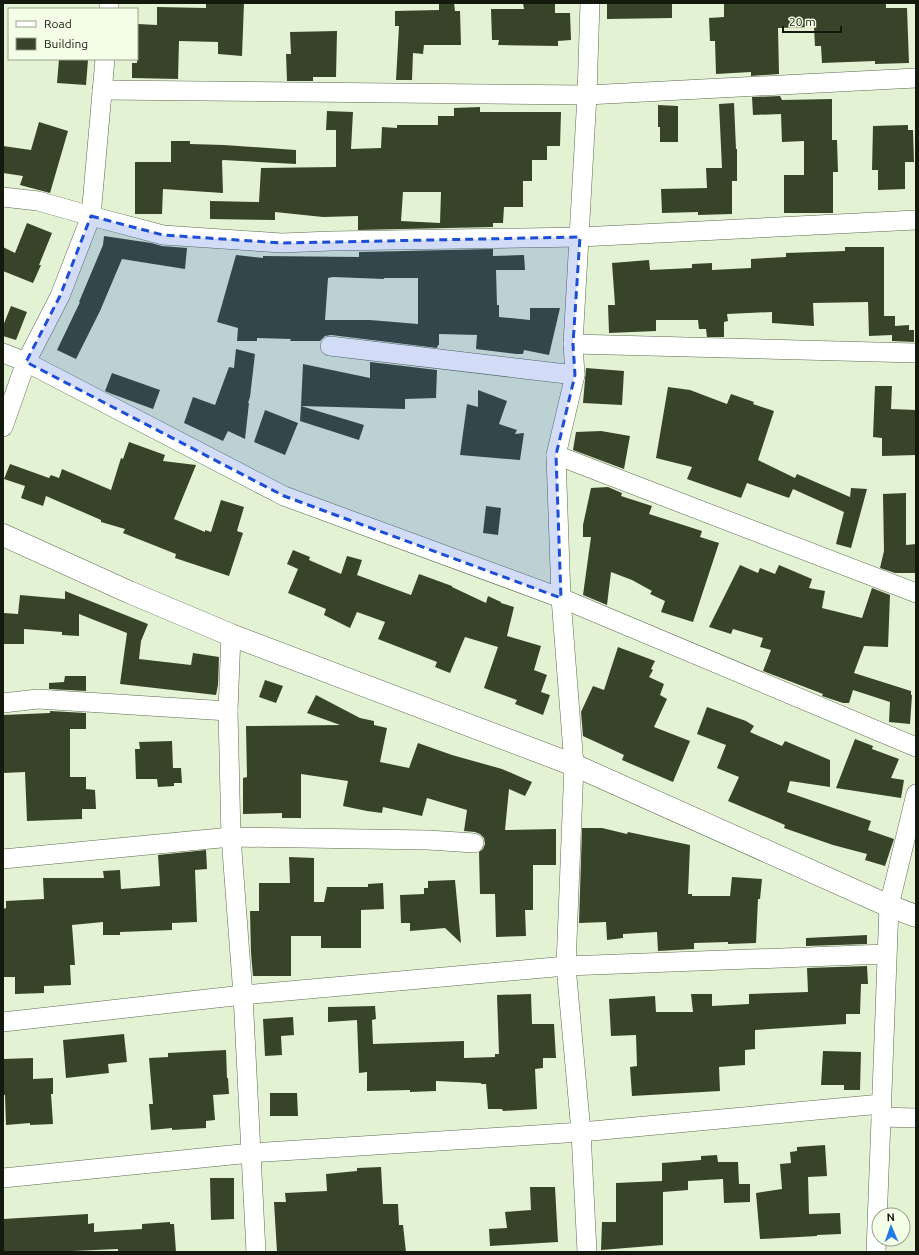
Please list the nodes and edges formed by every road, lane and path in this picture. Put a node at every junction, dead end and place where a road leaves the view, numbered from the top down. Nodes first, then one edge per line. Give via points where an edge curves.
1 (590, 3) edge
2 (105, 60) edge
3 (916, 78) edge
4 (102, 90) junction
5 (587, 95) junction
6 (3, 197) edge
7 (91, 216) junction
8 (916, 220) edge
9 (580, 237) junction
10 (574, 344) junction
11 (330, 346) dead end
12 (916, 352) edge
13 (3, 353) edge
14 (26, 362) junction
15 (575, 375) junction
16 (3, 428) edge
17 (556, 455) junction
18 (3, 535) edge
19 (916, 593) edge
20 (561, 598) junction
21 (231, 635) junction
22 (3, 703) edge
23 (228, 711) junction
24 (916, 747) edge
25 (574, 765) junction
26 (916, 794) edge
27 (231, 837) junction
28 (474, 843) dead end
29 (3, 859) edge
30 (888, 906) junction
31 (916, 916) edge
32 (886, 954) junction
33 (566, 966) junction
34 (243, 995) junction
35 (3, 1022) edge
36 (881, 1110) junction
37 (916, 1118) edge
38 (581, 1132) junction
39 (252, 1153) junction
40 (3, 1178) edge
41 (256, 1252) edge
42 (587, 1252) edge
43 (876, 1252) edge

1 - 5 street
2 - 4 street
3 - 5 street
4 - 5 street
4 - 7 street
5 - 9 street
6 - 7 street via 38,201
7 - 9 street via 163,235 282,243
7 - 14 street via 60,296
8 - 9 street
9 - 10 street
10 - 12 street
10 - 15 street
11 - 15 street
13 - 14 street
14 - 16 street
14 - 20 street via 284,496
15 - 17 street
17 - 19 street
17 - 20 street
18 - 21 main road
20 - 24 street
20 - 25 street
21 - 23 street
21 - 25 main road
22 - 23 street via 38,699
23 - 27 street
25 - 30 main road
25 - 33 street
26 - 30 street
27 - 28 street
27 - 29 street
27 - 34 street
30 - 31 main road
30 - 32 street
32 - 33 street
32 - 36 street
33 - 34 street
33 - 38 street
34 - 35 street
34 - 39 street
36 - 37 street
36 - 38 street
36 - 43 street
38 - 39 street
38 - 42 street
39 - 40 street
39 - 41 street

